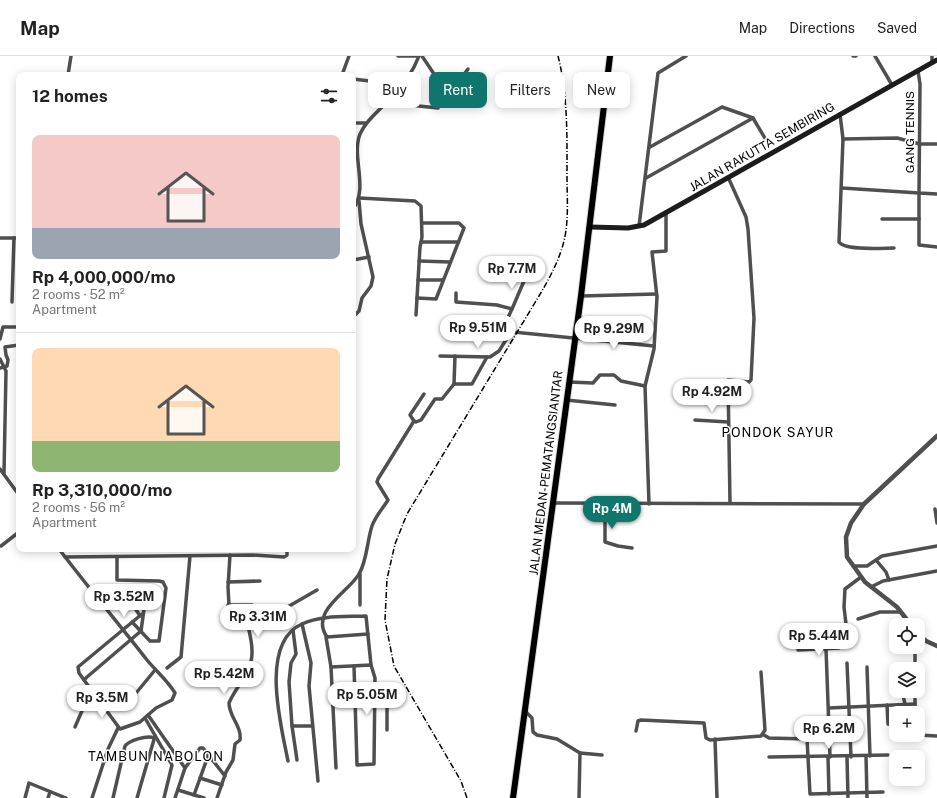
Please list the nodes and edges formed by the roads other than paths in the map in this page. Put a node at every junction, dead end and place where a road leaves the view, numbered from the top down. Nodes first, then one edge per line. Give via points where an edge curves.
1 (71, 56) edge
2 (349, 56) edge
3 (398, 56) edge
4 (420, 56) edge
5 (610, 56) edge
6 (686, 56) edge
7 (875, 56) edge
8 (932, 56) edge
9 (934, 61) edge
10 (468, 69) dead end
11 (918, 71) junction
12 (68, 72) edge
13 (343, 72) edge
14 (411, 72) edge
15 (432, 72) edge
16 (466, 72) edge
17 (608, 72) edge
18 (356, 79) edge
19 (368, 81) edge
20 (892, 85) junction
21 (382, 108) edge
22 (604, 108) edge
23 (840, 114) junction
24 (753, 118) junction
25 (356, 123) edge
26 (366, 123) junction
27 (843, 139) junction
28 (766, 140) dead end
29 (920, 144) junction
30 (937, 144) edge
31 (650, 147) junction
32 (728, 177) junction
33 (646, 178) junction
34 (842, 188) junction
35 (920, 193) junction
36 (937, 194) edge
37 (359, 200) junction
38 (356, 204) edge
39 (666, 212) junction
40 (882, 219) dead end
41 (919, 219) junction
42 (422, 223) junction
43 (639, 226) junction
44 (590, 227) junction
45 (0, 238) edge
46 (14, 238) joint
47 (421, 242) junction
48 (458, 242) junction
49 (894, 248) dead end
50 (937, 248) edge
51 (369, 257) junction
52 (356, 259) edge
53 (419, 261) junction
54 (450, 262) junction
55 (524, 273) dead end
56 (418, 280) junction
57 (443, 280) junction
58 (456, 293) dead end
59 (656, 294) junction
60 (581, 296) junction
61 (416, 298) junction
62 (12, 302) dead end
63 (512, 309) junction
64 (356, 315) edge
65 (416, 315) dead end
66 (454, 326) dead end
67 (16, 327) edge
68 (502, 330) junction
69 (511, 332) junction
70 (0, 340) edge
71 (575, 340) junction
72 (16, 345) edge
73 (654, 346) junction
74 (440, 356) dead end
75 (455, 356) junction
76 (487, 357) junction
77 (0, 359) edge
78 (5, 367) junction
79 (0, 368) edge
80 (569, 382) junction
81 (454, 384) junction
82 (645, 386) junction
83 (424, 394) dead end
84 (678, 397) dead end
85 (728, 399) junction
86 (566, 400) junction
87 (615, 405) dead end
88 (695, 420) dead end
89 (414, 421) junction
90 (728, 422) junction
91 (937, 436) edge
92 (0, 469) edge
93 (4, 473) junction
94 (16, 491) edge
95 (553, 503) junction
96 (730, 503) junction
97 (605, 504) junction
98 (649, 504) junction
99 (864, 504) junction
100 (935, 509) dead end
101 (937, 523) edge
102 (16, 534) edge
103 (937, 546) edge
104 (1, 547) edge
105 (632, 548) dead end
106 (61, 552) edge
107 (286, 552) edge
108 (230, 555) junction
109 (248, 555) joint
110 (190, 556) junction
111 (65, 557) junction
112 (117, 557) junction
113 (876, 560) junction
114 (853, 566) junction
115 (937, 572) edge
116 (360, 574) junction
117 (861, 577) junction
118 (889, 580) junction
119 (260, 581) dead end
120 (228, 582) junction
121 (870, 588) junction
122 (317, 590) dead end
123 (146, 595) dead end
124 (130, 600) dead end
125 (228, 605) junction
126 (360, 605) dead end
127 (902, 612) junction
128 (141, 615) junction
129 (324, 618) junction
130 (906, 618) edge
131 (858, 619) dead end
132 (132, 622) junction
133 (302, 624) junction
134 (846, 624) dead end
135 (248, 626) junction
136 (262, 626) dead end
137 (123, 629) junction
138 (293, 630) junction
139 (141, 631) junction
140 (368, 634) junction
141 (326, 637) junction
142 (131, 640) junction
143 (925, 640) edge
144 (937, 646) edge
145 (839, 648) dead end
146 (826, 649) junction
147 (798, 650) dead end
148 (847, 663) dead end
149 (371, 665) junction
150 (354, 666) junction
151 (331, 667) junction
152 (867, 667) dead end
153 (167, 668) dead end
154 (155, 670) junction
155 (761, 672) dead end
156 (84, 680) junction
157 (91, 690) junction
158 (387, 694) dead end
159 (132, 698) dead end
160 (904, 698) edge
161 (915, 698) edge
162 (375, 701) junction
163 (387, 702) junction
164 (905, 704) junction
165 (915, 704) joint
166 (887, 705) junction
167 (868, 706) junction
168 (848, 707) junction
169 (829, 708) junction
170 (526, 712) junction
171 (146, 717) junction
172 (889, 724) edge
173 (292, 726) junction
174 (312, 726) junction
175 (75, 727) dead end
176 (118, 728) junction
177 (387, 730) dead end
178 (636, 731) dead end
179 (764, 735) junction
180 (925, 735) edge
181 (937, 736) edge
182 (155, 737) junction
183 (715, 739) junction
184 (580, 753) junction
185 (602, 755) dead end
186 (888, 755) dead end
187 (208, 756) junction
188 (868, 756) junction
189 (769, 757) dead end
190 (829, 757) junction
191 (849, 757) junction
192 (808, 758) junction
193 (297, 760) dead end
194 (288, 761) dead end
195 (185, 768) junction
196 (336, 768) dead end
197 (225, 776) junction
198 (200, 778) junction
199 (318, 780) dead end
200 (222, 784) junction
201 (178, 790) junction
202 (50, 792) junction
203 (883, 792) dead end
204 (867, 793) junction
205 (829, 794) junction
206 (194, 795) junction
207 (848, 796) edge
208 (92, 797) edge
209 (25, 798) edge
210 (48, 798) edge
211 (66, 798) edge
212 (97, 798) edge
213 (113, 798) edge
214 (137, 798) edge
215 (164, 798) edge
216 (175, 798) edge
217 (204, 798) edge
218 (217, 798) edge
219 (514, 798) edge
220 (580, 798) edge
221 (717, 798) edge
222 (867, 798) edge

1 - 12 street
2 - 13 street
3 - 4 street
4 - 14 street
4 - 15 street
5 - 17 highway, JALAN MEDAN-PEMATANGSIANTAR
6 - 31 street via 658,73
7 - 20 street
8 - 9 street
9 - 11 main road, JALAN RAKUTTA SEMBIRING
10 - 16 street
11 - 20 main road, JALAN RAKUTTA SEMBIRING
11 - 29 street, GANG TENNIS
18 - 19 street
20 - 23 main road, JALAN RAKUTTA SEMBIRING
21 - 26 street
22 - 44 highway, JALAN MEDAN-PEMATANGSIANTAR
23 - 27 street
23 - 32 main road, JALAN RAKUTTA SEMBIRING
24 - 28 street
24 - 31 street via 722,107
24 - 33 street
25 - 26 street
26 - 37 street via 359,141
27 - 29 street via 897,138
27 - 34 street
29 - 30 street
29 - 35 street, GANG TENNIS
31 - 33 street
32 - 39 main road, JALAN RAKUTTA SEMBIRING
32 - 85 street via 746,217 754,318 752,378 749,382 728,380
33 - 43 street
34 - 35 street
34 - 49 street via 838,238 840,245
35 - 36 street
35 - 41 street, GANG TENNIS
37 - 38 street
37 - 42 street via 415,202 420,206
37 - 51 street
39 - 43 main road, JALAN RAKUTTA SEMBIRING
39 - 59 street via 666,251 652,252
40 - 41 street
41 - 50 street, GANG TENNIS via 919,245
42 - 47 street
42 - 48 street via 462,224 464,228
43 - 44 main road, JALAN RAKUTTA SEMBIRING
44 - 60 highway, JALAN MEDAN-PEMATANGSIANTAR
45 - 46 street
46 - 62 street
47 - 48 street
47 - 53 street
48 - 54 street
51 - 52 street
51 - 64 street via 373,271 372,282 362,298
53 - 54 street
53 - 56 street
54 - 57 street
55 - 63 street via 524,281
56 - 57 street
56 - 61 street
57 - 61 street via 436,299
58 - 63 street via 456,302 497,305
59 - 60 street
59 - 73 street
60 - 71 highway, JALAN MEDAN-PEMATANGSIANTAR
61 - 65 street
63 - 68 street
66 - 68 street
67 - 70 street via 3,327
68 - 69 street
69 - 71 street
69 - 76 street via 499,351
71 - 73 street
71 - 80 highway, JALAN MEDAN-PEMATANGSIANTAR
72 - 78 street via 5,347 8,363
73 - 82 street
74 - 75 street
75 - 76 street
75 - 81 street
76 - 81 street via 473,384
77 - 78 street
78 - 79 street
78 - 93 street
80 - 82 street via 593,383 600,376 614,375 621,381
80 - 86 highway, JALAN MEDAN-PEMATANGSIANTAR
81 - 89 street via 442,399 435,399 421,420
82 - 98 street
83 - 89 street via 410,416
84 - 85 street
85 - 90 street
86 - 87 street
86 - 95 highway, JALAN MEDAN-PEMATANGSIANTAR
88 - 90 street
89 - 116 street via 377,480 388,500 372,525
90 - 96 street
91 - 99 street
92 - 93 street
93 - 94 street
95 - 97 street
95 - 170 highway, JALAN MEDAN-PEMATANGSIANTAR
96 - 98 street
96 - 99 street
97 - 98 street
97 - 105 street via 605,542
99 - 114 street via 846,534 846,553
100 - 101 street
102 - 104 street
103 - 113 street via 882,556
106 - 111 street
107 - 109 street via 284,557
108 - 109 street
108 - 110 street
108 - 120 street
110 - 112 street
110 - 153 street via 180,657
111 - 112 street
111 - 137 street
112 - 139 street via 116,577 119,581 160,581 165,585 159,641 150,641
113 - 114 street via 867,566
113 - 118 street
114 - 117 street
115 - 118 street
116 - 126 street
116 - 129 street via 332,603
117 - 121 street
117 - 134 street via 845,589
118 - 121 street via 879,582
119 - 120 street
120 - 125 street
121 - 127 street
122 - 125 street via 277,613 248,604
123 - 128 street
124 - 128 street
125 - 135 street via 230,624 236,627
127 - 130 street
127 - 131 street via 880,612
128 - 132 street
128 - 139 street
129 - 133 street
129 - 140 street via 366,616
129 - 141 street
132 - 137 street
132 - 139 street
133 - 138 street
133 - 174 street via 311,663 309,686
135 - 136 street
135 - 197 street via 251,658 246,675 229,703 239,727 240,740 235,744 233,760
137 - 142 street
137 - 156 street via 78,667 78,673
138 - 173 street via 296,654 291,663 289,682
138 - 194 street via 288,633 281,650 275,677 279,716
139 - 142 street
140 - 141 street
140 - 149 street
141 - 151 street
142 - 154 street
142 - 156 street
143 - 144 street
145 - 146 street
146 - 147 street
146 - 169 street
148 - 168 street
149 - 150 street
149 - 162 street via 375,678
150 - 151 street
150 - 162 street via 357,765 374,764
151 - 196 street
152 - 167 street
154 - 159 street
154 - 171 street via 175,693 174,697
155 - 179 street
156 - 157 street
157 - 175 street
157 - 176 street
158 - 163 street
160 - 164 street
161 - 165 street
162 - 163 street
163 - 177 street
164 - 165 street
164 - 166 street
166 - 167 street
166 - 172 street
167 - 168 street
167 - 188 street
168 - 169 street
168 - 191 street
169 - 190 street
170 - 184 street via 532,718 533,732 557,739
170 - 219 highway, JALAN MEDAN-PEMATANGSIANTAR
171 - 176 street via 131,727
171 - 182 street
171 - 195 street
173 - 174 street
173 - 193 street
174 - 199 street
176 - 208 street
178 - 183 street via 641,720 702,723 705,724 706,738
179 - 183 street
179 - 192 street via 769,738 806,738
180 - 181 street
182 - 213 street via 127,743
182 - 214 street
182 - 215 street via 172,765
183 - 221 street
184 - 185 street
184 - 220 street
186 - 188 street
187 - 195 street via 203,748 200,748
187 - 197 street
187 - 198 street
188 - 191 street
188 - 204 street
189 - 192 street
190 - 191 street
190 - 192 street
190 - 205 street
191 - 207 street
192 - 205 street via 810,793
195 - 201 street
197 - 200 street
198 - 200 street
198 - 206 street
200 - 218 street
201 - 206 street
201 - 216 street
202 - 209 street via 29,783
202 - 210 street
202 - 211 street
203 - 204 street
204 - 207 street
204 - 222 street
205 - 207 street
206 - 217 street
208 - 212 street

